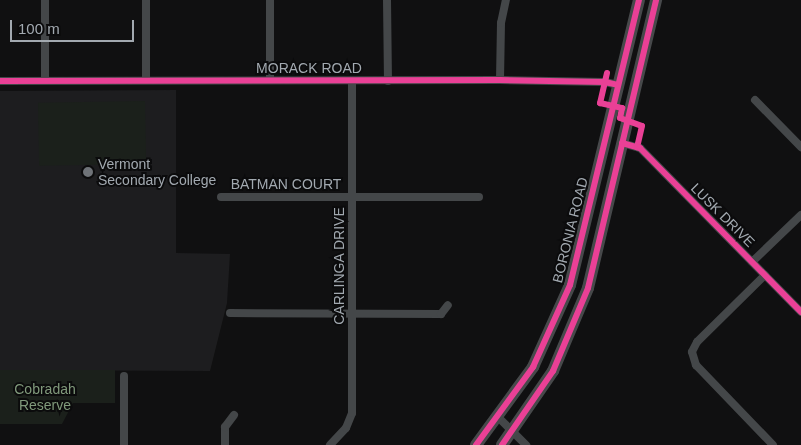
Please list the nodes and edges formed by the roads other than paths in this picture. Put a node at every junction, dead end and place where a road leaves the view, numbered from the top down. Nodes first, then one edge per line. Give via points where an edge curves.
1 (45, 0) edge
2 (146, 0) edge
3 (270, 0) edge
4 (387, 0) edge
5 (506, 0) edge
6 (639, 0) edge
7 (656, 0) edge
8 (45, 80) junction
9 (146, 80) junction
10 (270, 80) junction
11 (388, 80) junction
12 (500, 80) junction
13 (0, 81) edge
14 (352, 81) junction
15 (618, 85) junction
16 (635, 90) junction
17 (755, 100) dead end
18 (605, 140) junction
19 (622, 143) junction
20 (801, 147) edge
21 (352, 196) junction
22 (221, 197) dead end
23 (479, 197) dead end
24 (801, 215) edge
25 (752, 262) junction
26 (765, 275) junction
27 (448, 305) dead end
28 (352, 312) junction
29 (801, 312) edge
30 (230, 314) dead end
31 (124, 376) dead end
32 (234, 416) dead end
33 (498, 417) junction
34 (513, 430) junction
35 (124, 445) edge
36 (226, 445) edge
37 (330, 445) edge
38 (476, 445) edge
39 (502, 445) edge
40 (526, 445) edge
41 (773, 445) edge

1 - 8 street
2 - 9 street
3 - 10 street
4 - 11 street
5 - 12 street via 500,23
6 - 15 main road, BORONIA ROAD
7 - 16 main road
8 - 9 street, MORACK ROAD
8 - 13 street, MORACK ROAD
9 - 10 street, MORACK ROAD
10 - 14 street, MORACK ROAD
11 - 12 street, MORACK ROAD
11 - 14 street, MORACK ROAD
12 - 15 street, MORACK ROAD
14 - 21 street, CARLINGA DRIVE
15 - 16 main road
15 - 18 main road, BORONIA ROAD
16 - 19 main road
17 - 20 street
18 - 19 main road
18 - 33 main road, BORONIA ROAD via 570,286 533,367
19 - 25 street, LUSK DRIVE via 640,148
19 - 34 main road via 585,297 552,371
21 - 22 street, BATMAN COURT
21 - 23 street, BATMAN COURT
21 - 28 street, CARLINGA DRIVE
24 - 25 street
25 - 26 street, LUSK DRIVE
26 - 29 street, LUSK DRIVE
26 - 41 street via 697,342 692,352 696,365
27 - 28 street via 440,314
28 - 30 street
28 - 37 street, CARLINGA DRIVE via 352,413 346,428
31 - 35 street
32 - 36 street via 226,427
33 - 34 street
33 - 38 main road, BORONIA ROAD
34 - 39 main road
34 - 40 street

